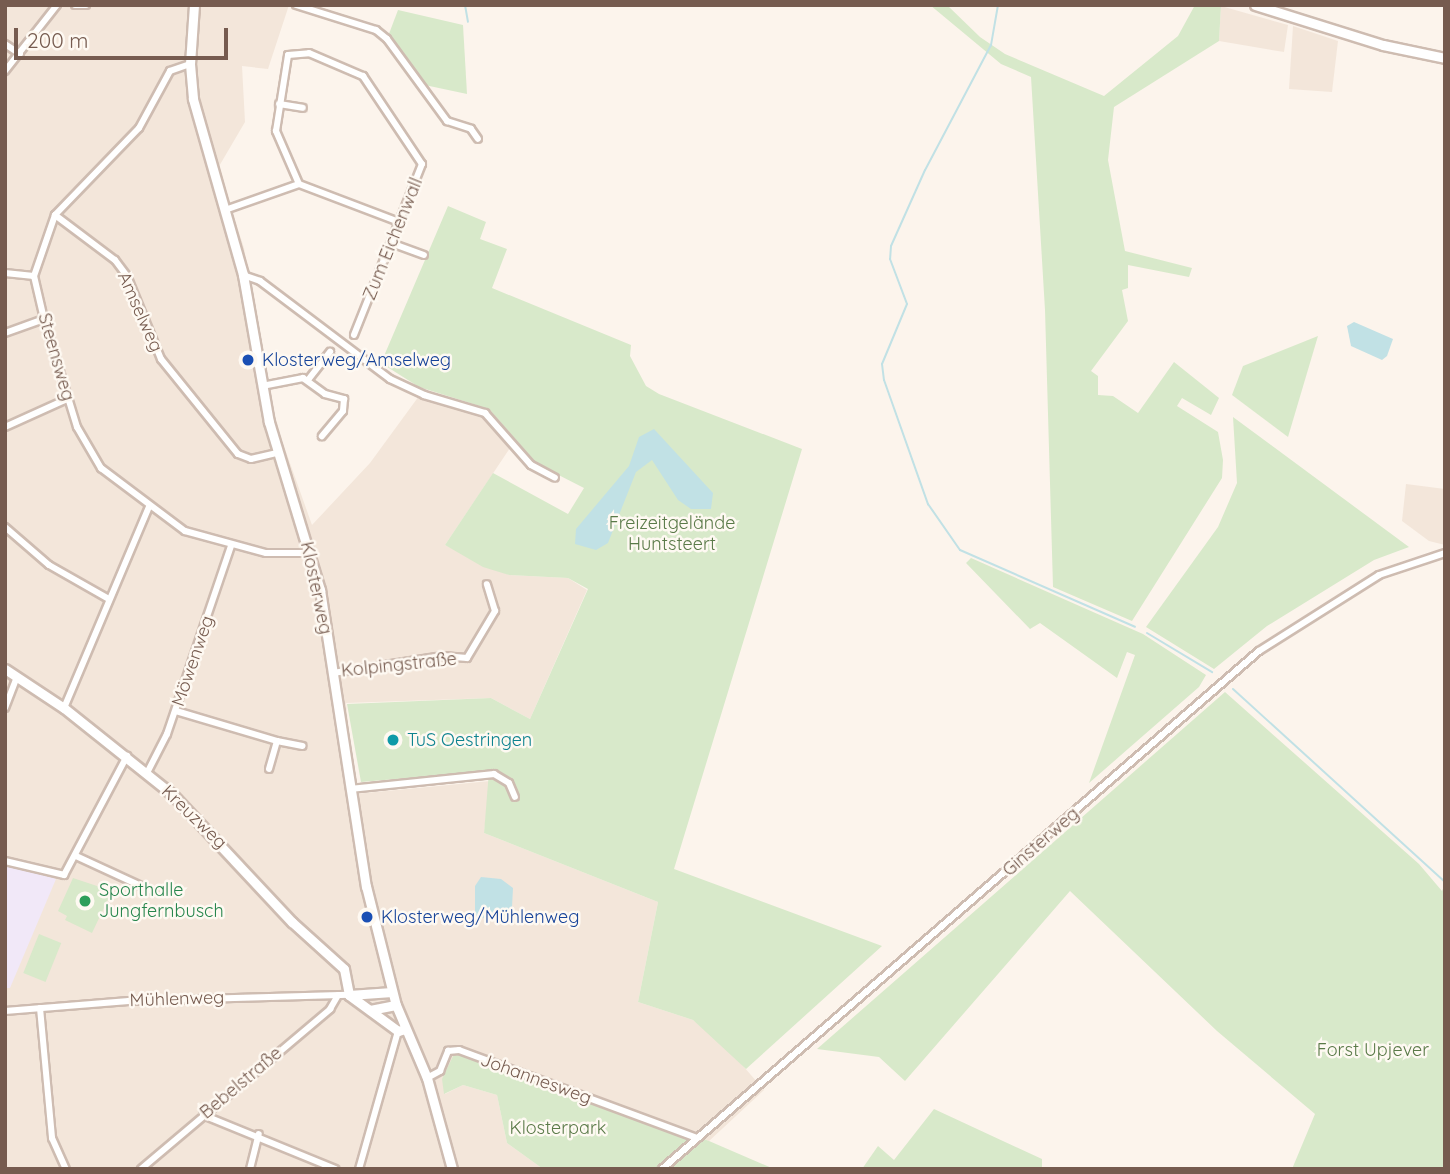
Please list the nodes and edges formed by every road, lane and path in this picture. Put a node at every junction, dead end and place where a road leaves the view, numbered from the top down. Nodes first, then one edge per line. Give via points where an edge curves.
1 (57, 5) edge
2 (75, 5) edge
3 (86, 5) edge
4 (194, 5) edge
5 (296, 5) edge
6 (1255, 5) edge
7 (1291, 5) edge
8 (1290, 16) junction
9 (5, 44) edge
10 (20, 54) junction
11 (1445, 58) edge
12 (190, 64) junction
13 (5, 71) edge
14 (279, 104) junction
15 (303, 108) dead end
16 (478, 139) dead end
17 (299, 184) junction
18 (225, 210) junction
19 (55, 215) junction
20 (399, 222) junction
21 (391, 243) junction
22 (424, 256) dead end
23 (5, 272) edge
24 (243, 275) junction
25 (34, 276) junction
26 (44, 319) junction
27 (5, 333) edge
28 (354, 335) dead end
29 (330, 352) dead end
30 (308, 380) junction
31 (262, 386) junction
32 (67, 399) junction
33 (5, 427) edge
34 (322, 436) dead end
35 (278, 453) junction
36 (555, 478) dead end
37 (149, 507) junction
38 (5, 527) edge
39 (231, 547) junction
40 (311, 553) junction
41 (1445, 553) edge
42 (487, 584) dead end
43 (107, 598) junction
44 (5, 669) edge
45 (332, 673) junction
46 (17, 676) junction
47 (5, 708) edge
48 (64, 708) junction
49 (176, 712) junction
50 (277, 741) junction
51 (303, 746) dead end
52 (127, 756) junction
53 (269, 769) dead end
54 (147, 773) junction
55 (350, 789) junction
56 (515, 797) dead end
57 (76, 856) junction
58 (5, 861) edge
59 (154, 892) dead end
60 (392, 992) junction
61 (338, 995) junction
62 (349, 995) junction
63 (396, 1005) junction
64 (40, 1008) junction
65 (370, 1010) junction
66 (5, 1011) edge
67 (401, 1030) junction
68 (427, 1079) junction
69 (203, 1115) junction
70 (259, 1134) junction
71 (697, 1138) junction
72 (66, 1169) edge
73 (141, 1169) edge
74 (250, 1169) edge
75 (335, 1169) edge
76 (359, 1169) edge
77 (452, 1169) edge
78 (662, 1169) edge

1 - 10 street
2 - 3 street
4 - 12 street, Klosterweg
5 - 16 street via 381,35 447,121 471,129
6 - 8 street
7 - 8 street
8 - 11 street via 1383,46
9 - 10 street
10 - 13 street
12 - 18 street, Klosterweg via 199,126
12 - 19 street via 170,71 139,128
14 - 15 street
14 - 17 street, Zum Eichenwall via 276,131
14 - 20 street, Zum Eichenwall via 285,64 295,52 309,52 362,76 422,164
17 - 18 street
17 - 20 street
18 - 24 street, Klosterweg
19 - 25 street
19 - 35 street, Amselweg via 115,260 127,276 161,359 238,454 251,459
20 - 21 street, Zum Eichenwall
21 - 22 street
21 - 28 street, Zum Eichenwall
23 - 25 street
24 - 31 street, Klosterweg
24 - 36 street via 260,281 390,379 424,395 485,412 531,465
25 - 26 street, Steensweg
26 - 27 street
26 - 32 street, Steensweg
29 - 30 street
30 - 31 street
30 - 34 street via 325,394 344,399 343,411
31 - 35 street, Klosterweg
32 - 33 street
32 - 37 street, Steensweg via 101,468
35 - 40 street, Klosterweg
37 - 39 street, Steensweg via 185,530
37 - 43 street
38 - 43 street via 50,565
39 - 40 street, Steensweg via 290,556
39 - 49 street, Möwenweg
40 - 45 street, Klosterweg
41 - 71 street, Ginsterweg via 1379,575 1259,651
42 - 45 street, Kolpingstraße via 495,611 467,658 443,656
43 - 48 street
44 - 46 street, Kreuzweg
45 - 55 street, Klosterweg
46 - 47 street
46 - 48 street, Kreuzweg
48 - 52 street, Kreuzweg
49 - 50 street
49 - 54 street, Möwenweg
50 - 51 street
50 - 53 street
52 - 54 street, Kreuzweg
52 - 57 street
54 - 62 street, Kreuzweg via 218,838 292,922 344,969
55 - 56 street via 494,774 509,783
55 - 60 street, Klosterweg via 366,886
57 - 58 street via 61,877
57 - 59 street
60 - 62 street, Mühlenweg
60 - 63 street, Klosterweg
61 - 62 street, Mühlenweg
61 - 64 street, Mühlenweg via 129,1000
61 - 69 street, Bebelstraße via 330,1009
62 - 65 street
63 - 65 street
63 - 67 street, Klosterweg
64 - 66 street, Mühlenweg
64 - 72 street via 52,1138
65 - 67 street
67 - 68 street, Klosterweg
67 - 76 street
68 - 71 street, Johannesweg via 440,1071 448,1051 458,1050
68 - 77 street, Klosterweg
69 - 70 street
69 - 73 street, Bebelstraße
70 - 74 street
70 - 75 street
71 - 78 street, Ginsterweg

